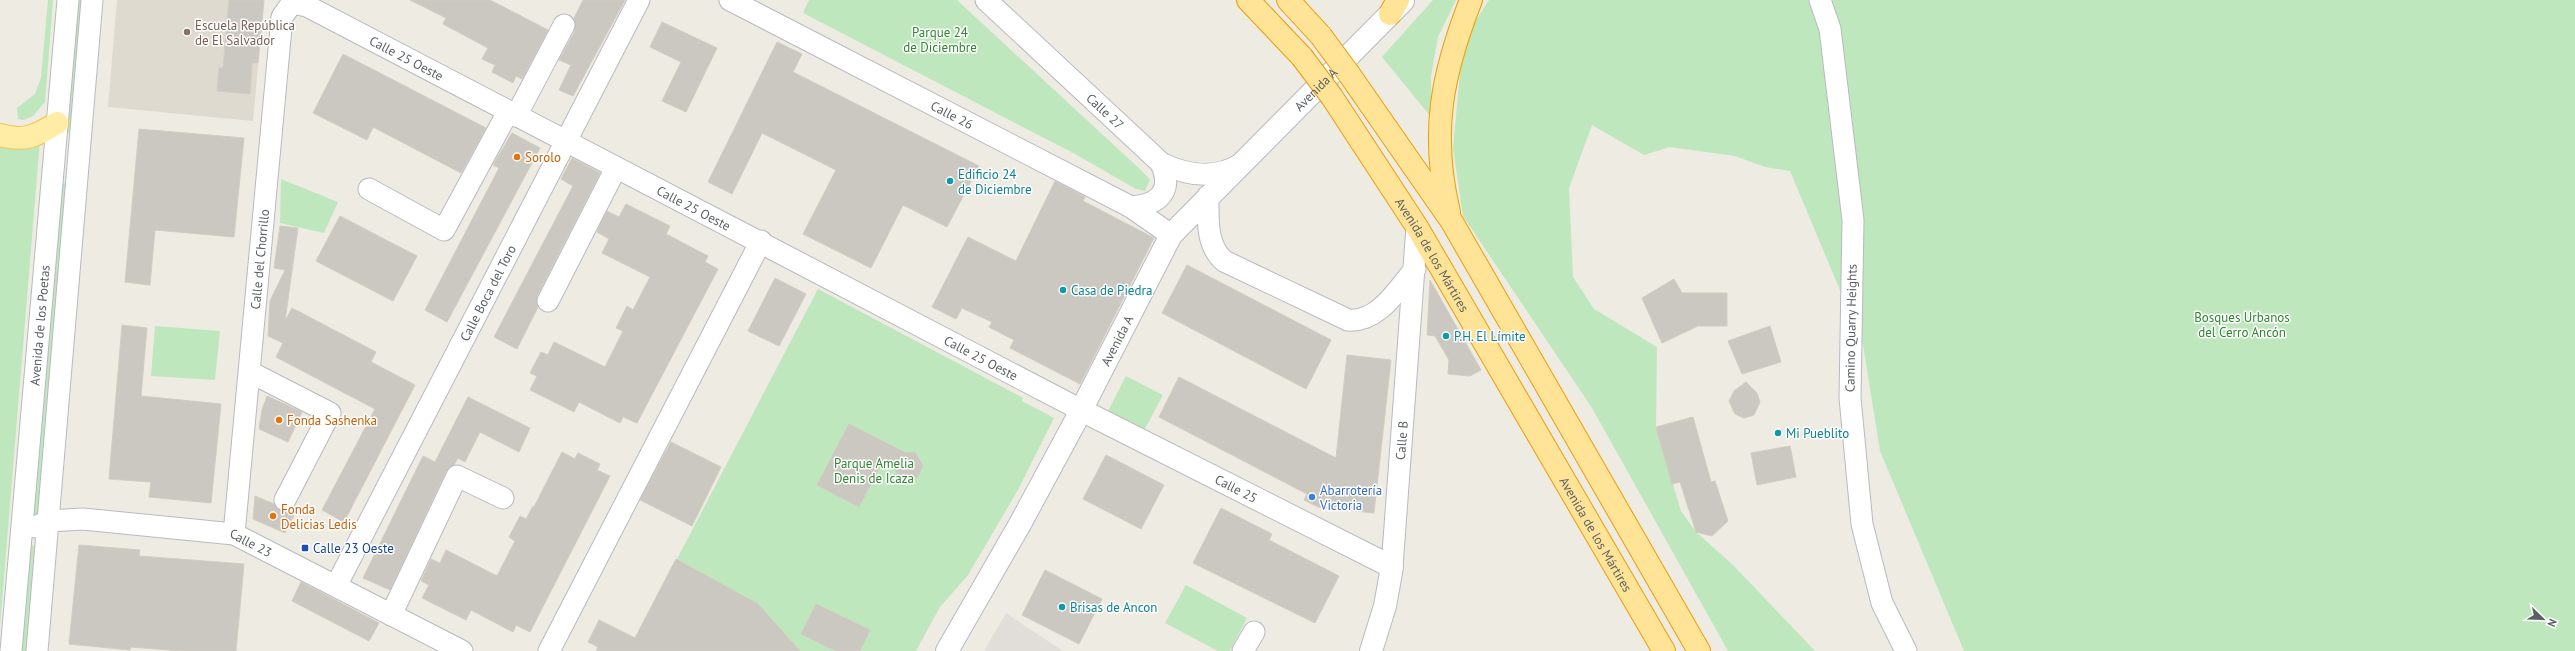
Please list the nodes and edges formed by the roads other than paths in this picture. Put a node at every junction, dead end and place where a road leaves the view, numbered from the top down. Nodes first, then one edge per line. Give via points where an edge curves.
1 (68, 0) edge
2 (92, 0) edge
3 (639, 0) edge
4 (730, 0) edge
5 (986, 0) edge
6 (1248, 0) edge
7 (1288, 0) edge
8 (1471, 0) edge
9 (1820, 0) edge
10 (1397, 5) edge
11 (306, 6) joint
12 (564, 25) dead end
13 (512, 114) junction
14 (56, 122) junction
15 (0, 135) edge
16 (79, 138) junction
17 (566, 143) junction
18 (1243, 162) junction
19 (1161, 163) junction
20 (616, 168) junction
21 (76, 188) junction
22 (50, 190) junction
23 (369, 190) dead end
24 (1208, 196) junction
25 (1131, 207) junction
26 (1452, 222) junction
27 (1417, 227) junction
28 (1171, 235) junction
29 (761, 241) junction
30 (1415, 269) junction
31 (548, 300) dead end
32 (250, 372) junction
33 (1081, 410) junction
34 (503, 498) dead end
35 (285, 500) dead end
36 (48, 521) junction
37 (234, 534) junction
38 (21, 535) junction
39 (1392, 567) junction
40 (336, 586) junction
41 (391, 615) junction
42 (1254, 632) dead end
43 (11, 651) edge
44 (37, 651) edge
45 (462, 651) edge
46 (549, 651) edge
47 (946, 651) edge
48 (1243, 651) edge
49 (1371, 651) edge
50 (1664, 651) edge
51 (1699, 651) edge
52 (1906, 651) edge

1 - 14 street, Avenida de los Poetas
2 - 16 street, Avenida de los Poetas
3 - 17 street, Calle Boca del Toro
4 - 25 street, Calle 26
5 - 19 street, Calle 27
6 - 27 highway, Avenida de los Mártires, bridge via 1302,57 1332,97
7 - 26 highway, bridge via 1349,74
8 - 26 highway via 1452,55 1441,101 1441,172
9 - 52 street, Camino Quarry Heights via 1830,29 1853,220 1850,398 1862,524 1882,603
10 - 18 street, Avenida A
11 - 13 street, Calle 25 Oeste
11 - 32 street, Calle del Chorrillo via 292,3 282,17
12 - 13 street
13 - 17 street, Calle 25 Oeste
13 - 23 street via 444,230
14 - 15 main road via 36,135 26,138 15,139
14 - 16 street via 64,141 73,143
14 - 22 street, Avenida de los Poetas
16 - 21 street, Avenida de los Poetas
17 - 20 street, Calle 25 Oeste
17 - 40 street, Calle Boca del Toro
18 - 19 street, Calle 27 via 1216,174 1197,175
18 - 24 street, Avenida A
19 - 25 street via 1166,173 1166,184 1162,194 1154,202
20 - 29 street, Calle 25 Oeste
20 - 31 street
21 - 22 street via 68,180 63,179 53,183
21 - 36 street, Avenida de los Poetas
22 - 38 street, Avenida de los Poetas
24 - 28 street, Avenida A
24 - 30 street via 1208,227 1216,254 1224,261 1348,320 1358,321 1381,308
25 - 28 street, Calle 26
26 - 51 highway
27 - 30 street, Calle B
27 - 50 highway, Avenida de los Mártires
28 - 33 street, Avenida A
29 - 33 street, Calle 25 Oeste
29 - 46 street
30 - 39 street, Calle B
32 - 35 street via 330,413
32 - 37 street, Calle del Chorrillo
33 - 39 street, Calle 25
33 - 47 street, Avenida A via 1020,524
34 - 41 street via 457,476
36 - 37 street, Calle 23 via 83,519
36 - 38 street, Calle 23
36 - 44 street, Avenida de los Poetas
37 - 40 street, Calle 23
38 - 43 street, Avenida de los Poetas
39 - 49 street, Calle B via 1385,606
40 - 41 street, Calle 23
41 - 45 street, Calle 23
42 - 48 street

